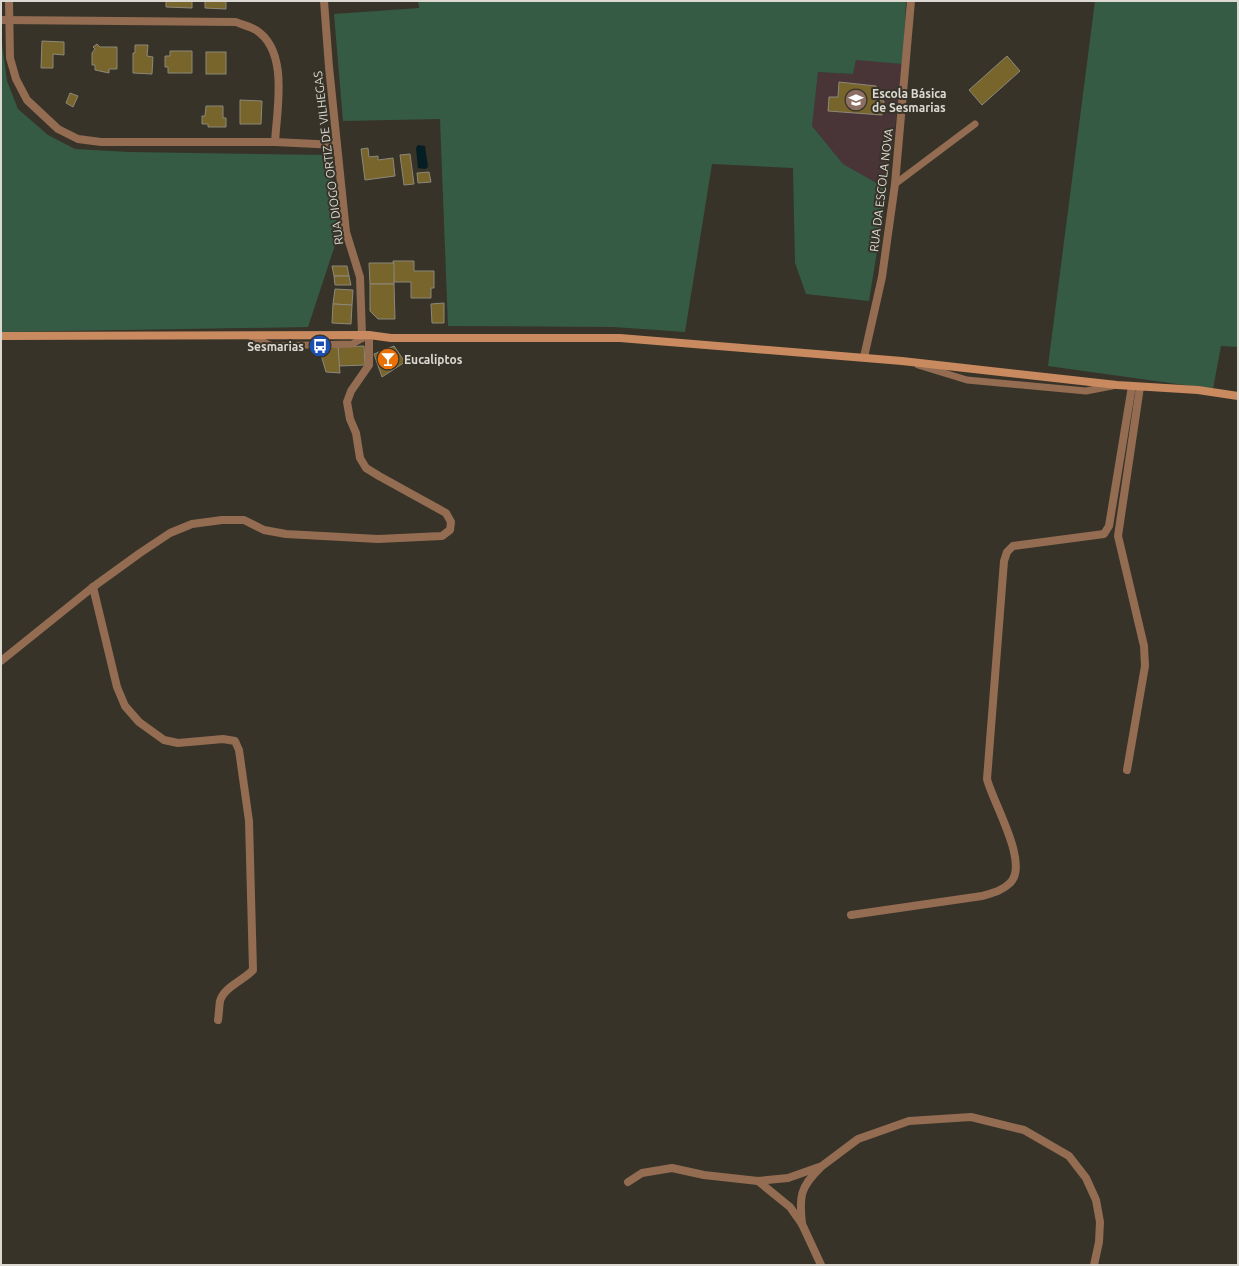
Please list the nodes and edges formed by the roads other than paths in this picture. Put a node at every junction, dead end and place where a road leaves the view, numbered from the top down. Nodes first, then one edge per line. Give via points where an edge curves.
1 (9, 1) edge
2 (324, 1) edge
3 (911, 1) edge
4 (5, 20) edge
5 (975, 124) dead end
6 (276, 142) junction
7 (336, 145) junction
8 (895, 184) junction
9 (366, 335) junction
10 (1, 336) edge
11 (864, 357) junction
12 (902, 361) junction
13 (1117, 385) junction
14 (1136, 386) junction
15 (1238, 396) edge
16 (93, 587) junction
17 (1, 662) edge
18 (1127, 770) dead end
19 (851, 915) dead end
20 (218, 1020) dead end
21 (822, 1166) junction
22 (758, 1181) junction
23 (628, 1182) dead end
24 (802, 1224) junction
25 (821, 1265) edge
26 (1094, 1265) edge

1 - 4 street
2 - 7 street, RUA DIOGO ORTIZ DE VILHEGAS
3 - 8 street, RUA DA ESCOLA NOVA
4 - 6 street via 10,58 16,79 27,100 58,129 78,139 101,142
4 - 6 street via 236,22 256,29 272,46 278,68
5 - 8 lane
6 - 7 street
7 - 9 street, RUA DIOGO ORTIZ DE VILHEGAS via 346,232 360,277
8 - 11 street, RUA DA ESCOLA NOVA via 882,277
9 - 10 main road
9 - 11 main road via 391,338 620,338
9 - 16 street, RUA DIOGO ORTIZ DE VILHEGAS via 370,365 351,391 347,402 360,458 366,468 446,513 451,522 450,530 442,536 378,538 286,534 264,530 244,520 192,524 170,533
11 - 12 main road
12 - 13 main road
12 - 13 lane via 967,380 1086,391
13 - 14 main road
14 - 15 main road via 1198,390
14 - 18 street via 1118,536 1144,646 1145,666
14 - 19 street via 1109,526 1104,534 1013,546 1007,552 1004,561 986,779 1015,852 1017,867 1011,882 1000,891 982,896
16 - 17 street
16 - 20 street via 117,688 125,706 138,722 164,740 178,742 223,738 235,741 239,750 249,821 253,970 246,978 226,990 220,1000
21 - 22 street via 788,1178
21 - 24 street via 809,1178 800,1201
21 - 26 street via 858,1139 909,1121 971,1117 1024,1130 1069,1156 1086,1178 1096,1200 1100,1222
22 - 23 street via 704,1175 672,1168 642,1173
22 - 24 street via 790,1207
24 - 25 street

